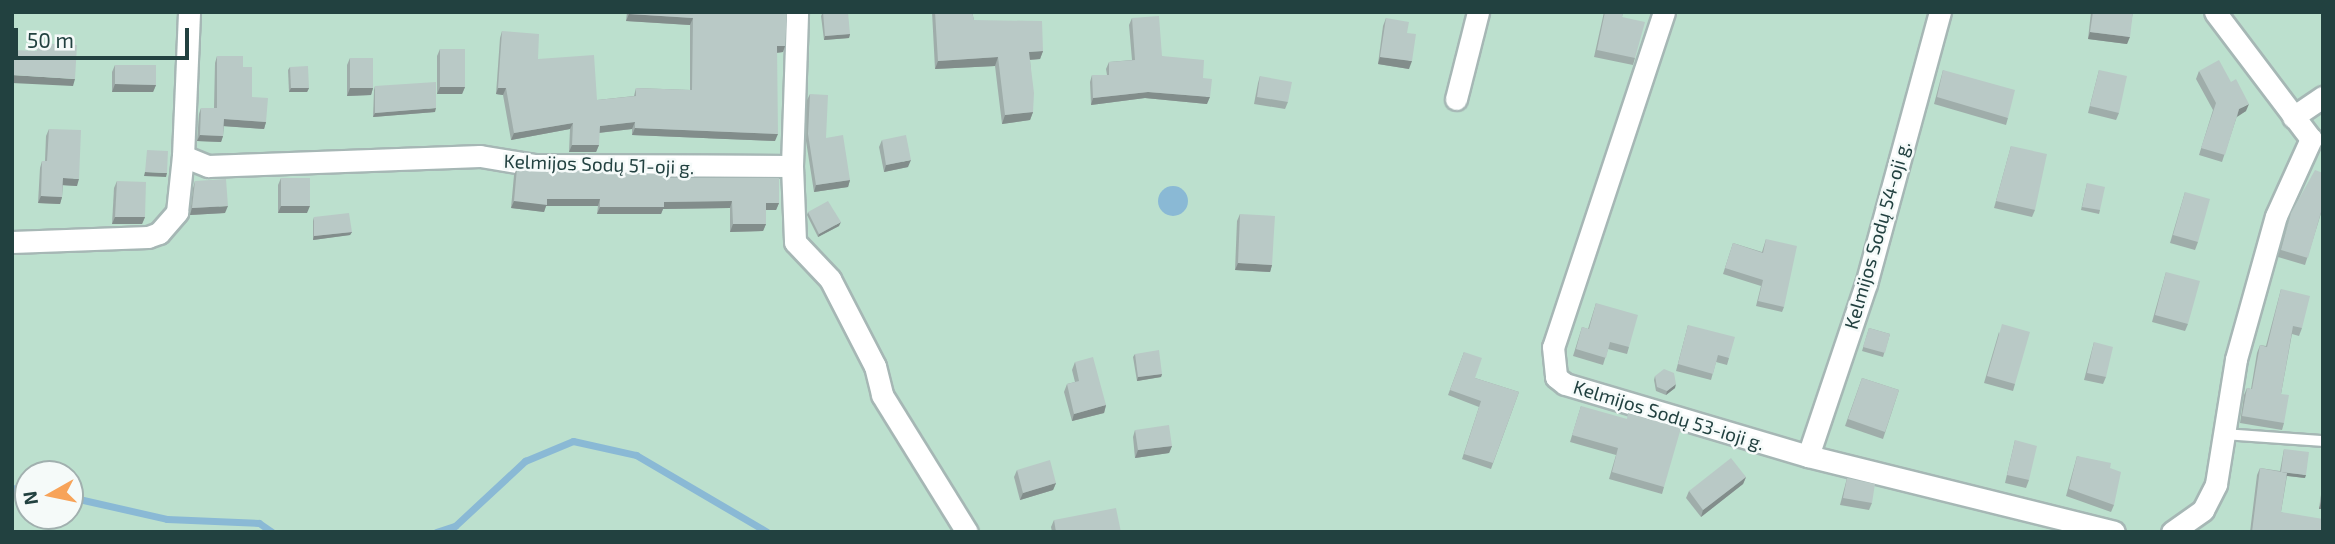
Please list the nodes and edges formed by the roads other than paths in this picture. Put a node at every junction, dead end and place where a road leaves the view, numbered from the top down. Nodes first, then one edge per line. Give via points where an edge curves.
1 (189, 12) edge
2 (797, 12) edge
3 (1478, 12) edge
4 (1664, 12) edge
5 (1940, 12) edge
6 (2215, 12) edge
7 (2323, 97) edge
8 (1456, 99) dead end
9 (2293, 117) junction
10 (2317, 143) edge
11 (183, 156) junction
12 (792, 166) junction
13 (12, 242) edge
14 (2225, 435) junction
15 (2323, 441) edge
16 (1808, 456) junction
17 (967, 532) edge
18 (2114, 532) edge
19 (2172, 532) edge

1 - 11 street
2 - 12 street
3 - 8 street
4 - 16 street, Kelmijos Sodų 53-ioji g. via 1553,347 1552,363 1565,384
5 - 16 street, Kelmijos Sodų 54-oji g. via 1866,284
6 - 9 street
7 - 9 street
9 - 10 street
10 - 14 street via 2276,216 2236,359
11 - 12 street, Kelmijos Sodų 51-oji g. via 208,166 480,156 535,164
11 - 13 street via 177,212 159,233
12 - 17 street via 795,242 831,279 875,366 882,395
14 - 15 lane
14 - 19 street via 2210,500
16 - 18 street, Kelmijos Sodų 53-ioji g.

